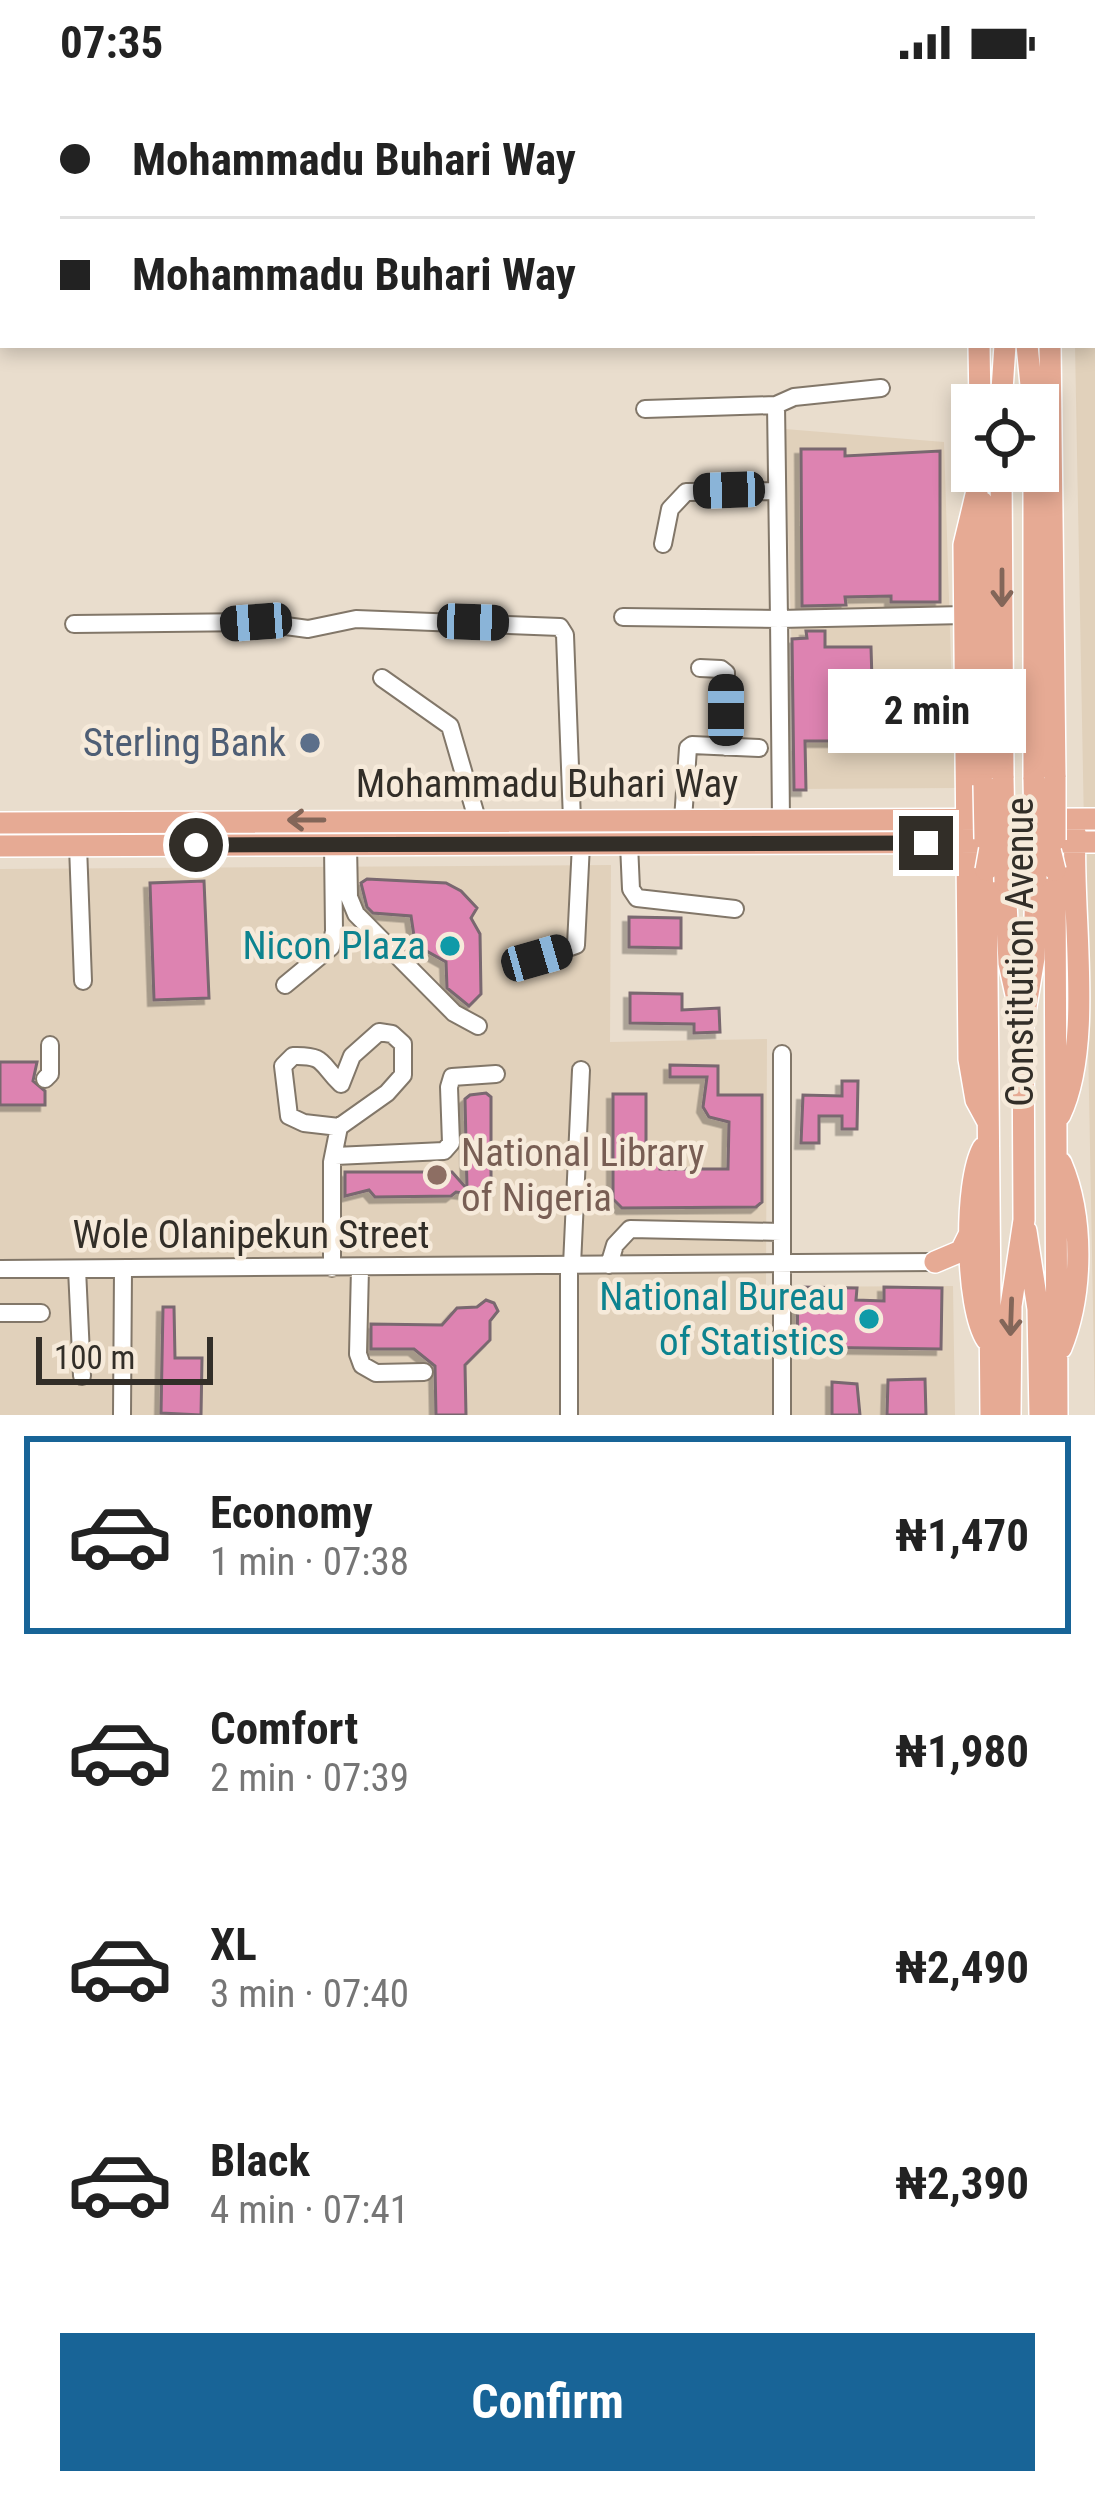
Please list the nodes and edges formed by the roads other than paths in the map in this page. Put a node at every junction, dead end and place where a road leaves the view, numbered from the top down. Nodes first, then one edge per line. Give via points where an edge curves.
1 (979, 348) edge
2 (1005, 348) edge
3 (1028, 348) edge
4 (1050, 348) edge
5 (980, 384) edge
6 (1002, 384) edge
7 (1031, 384) edge
8 (881, 388) dead end
9 (776, 404) junction
10 (645, 409) dead end
11 (776, 491) junction
12 (981, 492) edge
13 (988, 492) edge
14 (1035, 492) edge
15 (664, 544) dead end
16 (965, 615) junction
17 (622, 617) dead end
18 (779, 619) junction
19 (74, 624) dead end
20 (700, 668) dead end
21 (382, 678) dead end
22 (725, 747) junction
23 (759, 748) dead end
24 (1044, 778) junction
25 (477, 819) junction
26 (562, 820) junction
27 (683, 820) junction
28 (781, 820) junction
29 (969, 820) junction
30 (105, 821) junction
31 (0, 823) edge
32 (1085, 830) edge
33 (968, 843) junction
34 (551, 844) junction
35 (580, 844) junction
36 (628, 844) junction
37 (104, 845) junction
38 (340, 845) junction
39 (0, 846) edge
40 (78, 846) junction
41 (1046, 875) junction
42 (995, 876) junction
43 (735, 909) dead end
44 (537, 958) dead end
45 (83, 981) dead end
46 (285, 985) dead end
47 (1023, 1024) junction
48 (478, 1026) dead end
49 (50, 1045) dead end
50 (782, 1054) dead end
51 (581, 1070) dead end
52 (496, 1074) dead end
53 (45, 1079) dead end
54 (1057, 1123) junction
55 (339, 1127) junction
56 (988, 1129) junction
57 (332, 1162) junction
58 (1024, 1220) junction
59 (972, 1228) junction
60 (781, 1232) junction
61 (935, 1262) junction
62 (781, 1264) junction
63 (570, 1265) junction
64 (609, 1265) junction
65 (332, 1268) junction
66 (361, 1268) junction
67 (0, 1269) edge
68 (77, 1269) junction
69 (123, 1270) junction
70 (973, 1288) junction
71 (0, 1313) edge
72 (41, 1313) dead end
73 (991, 1346) junction
74 (424, 1372) dead end
75 (82, 1376) dead end
76 (988, 1409) edge
77 (1054, 1412) edge
78 (122, 1415) edge
79 (569, 1415) edge
80 (782, 1415) edge
81 (1010, 1415) edge

1 - 5 main road
2 - 6 main road
3 - 7 main road
4 - 24 main road, Constitution Avenue
8 - 9 street
9 - 10 street
9 - 11 street
11 - 15 street via 686,491 670,509
11 - 18 street
12 - 16 main road via 964,545
13 -> 42 main road, Constitution Avenue, bridge
14 - 24 main road, Constitution Avenue
16 - 18 street
16 - 29 main road
17 - 18 street
18 - 28 street
19 - 26 street via 308,629 356,619 560,627
20 - 22 street via 726,673
21 - 25 street via 450,726
22 - 23 street
22 - 27 street via 688,748
24 - 41 main road, Constitution Avenue, bridge
25 - 26 main road, Mohammadu Buhari Way
25 -> 30 main road, Mohammadu Buhari Way
26 - 27 main road, Mohammadu Buhari Way
26 - 34 main road
27 - 28 main road, Mohammadu Buhari Way
28 - 29 main road, Mohammadu Buhari Way
29 - 32 main road, Mohammadu Buhari Way
29 - 33 main road
30 - 31 main road, Mohammadu Buhari Way
30 - 37 main road
32 - 33 main road, Mohammadu Buhari Way
32 - 54 main road via 1078,1052
33 - 36 main road, Mohammadu Buhari Way
33 - 56 main road via 969,1059
34 - 35 main road, Mohammadu Buhari Way
34 - 38 main road, Mohammadu Buhari Way
35 - 36 main road, Mohammadu Buhari Way
35 - 44 street via 576,945
36 - 43 street via 637,898
37 - 38 main road, Mohammadu Buhari Way
37 - 40 main road, Mohammadu Buhari Way
38 - 46 street via 331,947
38 - 48 street via 356,914 454,1013
39 - 40 main road, Mohammadu Buhari Way
40 - 45 street
41 - 47 main road, Constitution Avenue
41 - 54 main road, Constitution Avenue
42 - 47 main road, Constitution Avenue
42 - 56 main road, Constitution Avenue
47 - 58 main road, Constitution Avenue
49 - 53 street
50 - 60 street
51 - 63 street
52 - 57 street via 452,1077 452,1143 445,1151 340,1153
54 - 77 main road, Constitution Avenue via 1056,1152 1075,1202 1075,1304 1056,1360
55 - 55 street via 289,1116 283,1066 293,1056 313,1056 341,1084 352,1056 379,1032 392,1034 403,1044 403,1075
55 - 57 street
56 - 59 main road via 974,1173
56 - 73 main road, Constitution Avenue
57 - 65 street
58 - 77 main road, Constitution Avenue
58 -> 81 main road, Constitution Avenue via 1011,1306
59 - 61 main road via 962,1251
59 - 70 main road
60 - 62 street
60 - 64 street via 630,1229
61 - 62 street, Wole Olanipekun Street
61 - 70 main road via 962,1273
62 - 64 street, Wole Olanipekun Street
62 - 80 street
63 - 64 street, Wole Olanipekun Street
63 - 66 street, Wole Olanipekun Street
63 - 79 street
65 - 66 street, Wole Olanipekun Street
65 - 69 street, Wole Olanipekun Street
66 - 74 street via 362,1365 376,1373
67 - 68 street, Wole Olanipekun Street
68 - 69 street, Wole Olanipekun Street
68 - 75 street
69 - 78 street
70 - 73 main road via 975,1317
71 - 72 street
73 - 76 main road, Constitution Avenue

